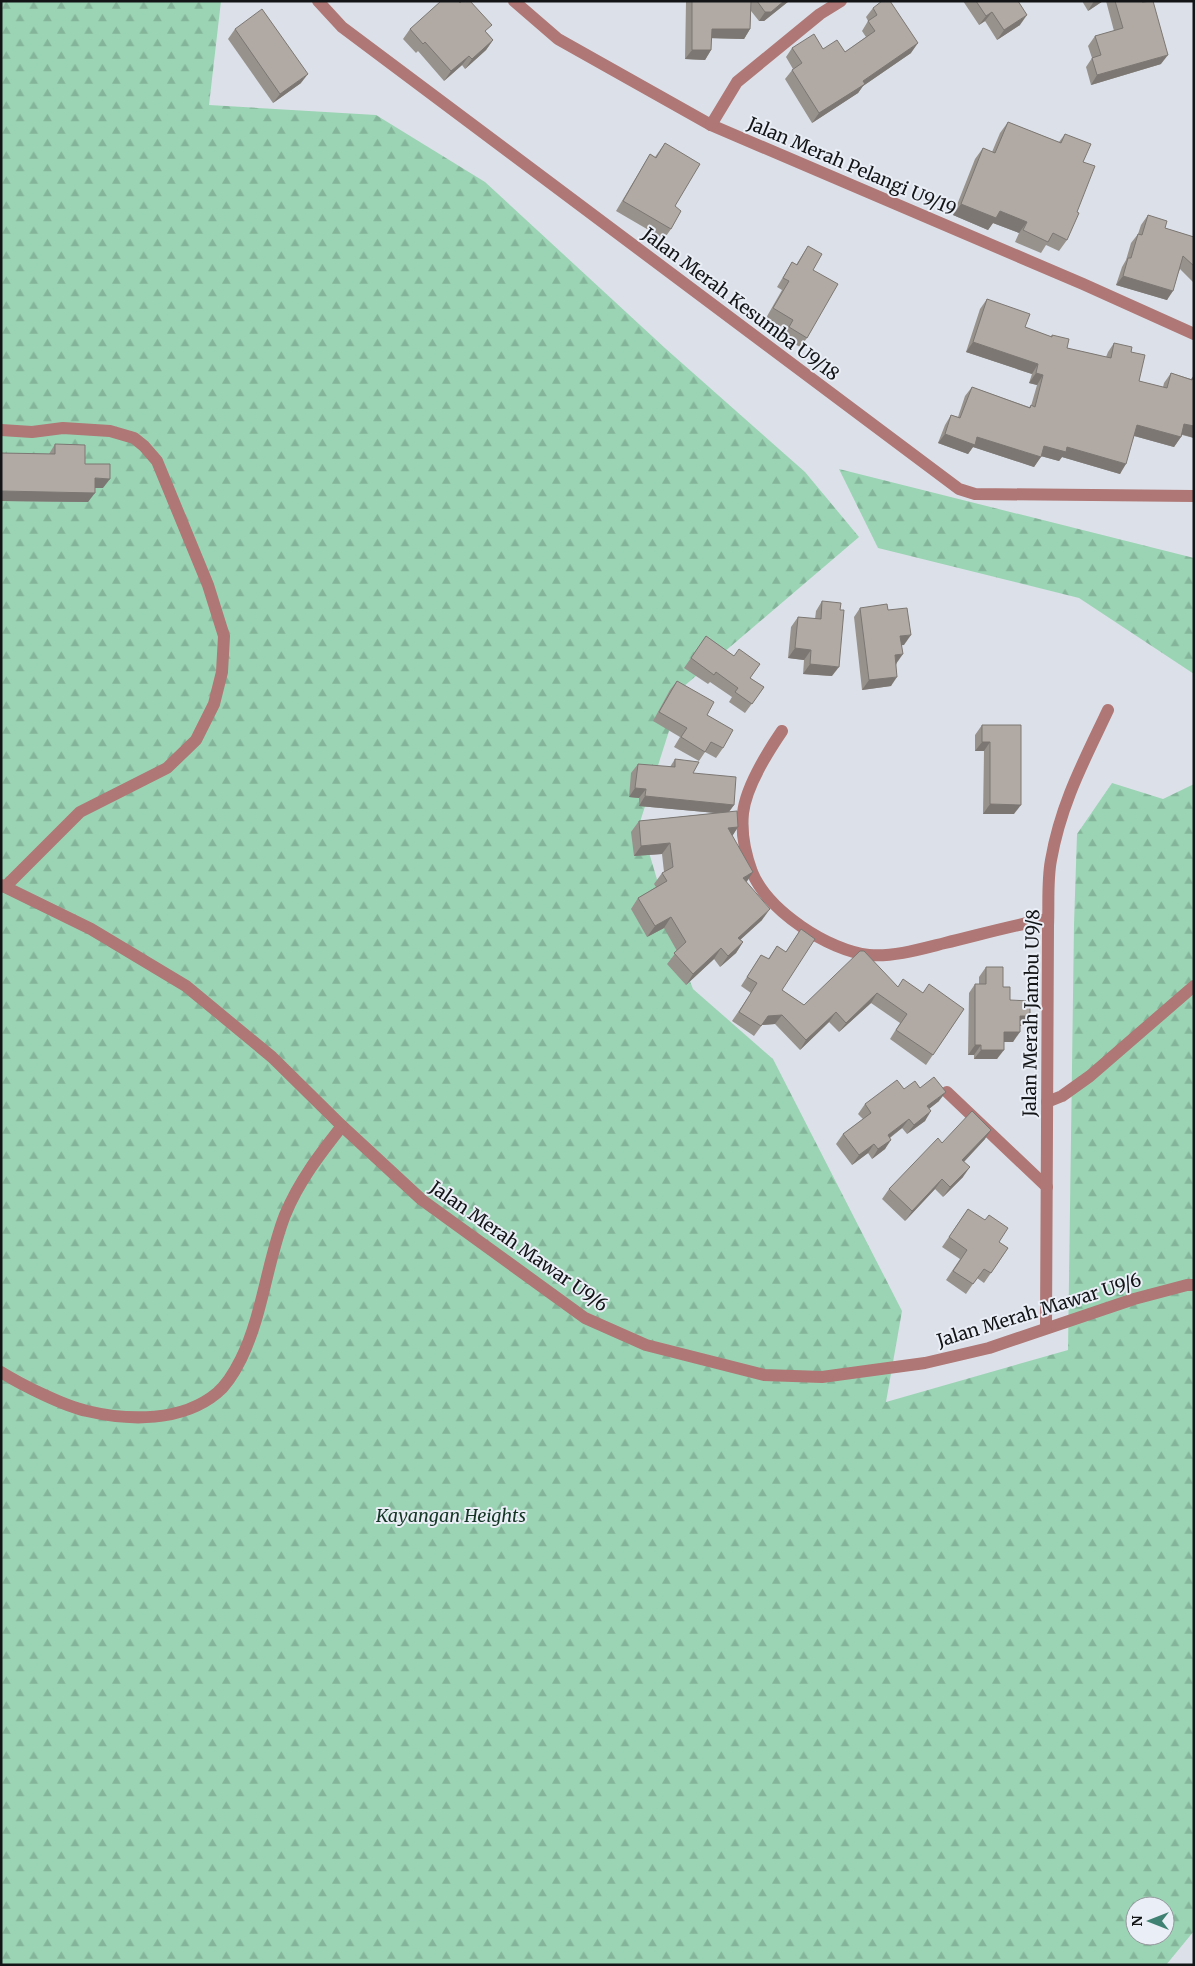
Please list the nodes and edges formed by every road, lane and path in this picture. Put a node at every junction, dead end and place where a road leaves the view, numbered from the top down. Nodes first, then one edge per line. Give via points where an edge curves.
1 (318, 1) edge
2 (514, 1) edge
3 (841, 1) edge
4 (711, 125) junction
5 (1194, 334) edge
6 (1, 430) edge
7 (1194, 496) edge
8 (1108, 710) dead end
9 (782, 731) dead end
10 (3, 886) edge
11 (1048, 919) junction
12 (1194, 986) edge
13 (948, 1092) edge
14 (1047, 1102) junction
15 (342, 1126) junction
16 (1047, 1187) junction
17 (1194, 1285) edge
18 (1046, 1328) junction
19 (1, 1372) edge

1 - 7 street, Jalan Merah Kesumba U9/18 via 342,28 960,489 975,494
2 - 4 street, Jalan Merah Pelangi U9/19 via 558,39
3 - 4 street via 820,14 737,82
4 - 5 street, Jalan Merah Pelangi U9/19
6 - 10 street via 32,432 63,428 110,431 134,438 144,446 157,461 208,585 224,636 222,672 214,704 196,740 167,768 80,812
8 - 11 street, Jalan Merah Jambu U9/8 via 1072,785 1059,823 1051,862
9 - 11 street via 756,774 744,810 742,838 753,873 785,915 814,935 844,949 870,955 922,949
10 - 15 street, Jalan Merah Mawar U9/6 via 91,929 186,986 272,1056
11 - 14 street, Jalan Merah Jambu U9/8
12 - 14 street via 1090,1076 1062,1096
13 - 16 street
14 - 16 street, Jalan Merah Jambu U9/8
15 - 18 street, Jalan Merah Mawar U9/6 via 422,1200 585,1318 646,1345 764,1375 822,1377 925,1363 989,1348
15 - 19 street via 296,1192 285,1216 242,1357 232,1377 218,1393 175,1413 126,1418 85,1411
16 - 18 street, Jalan Merah Jambu U9/8
17 - 18 street, Jalan Merah Mawar U9/6 via 1134,1299

